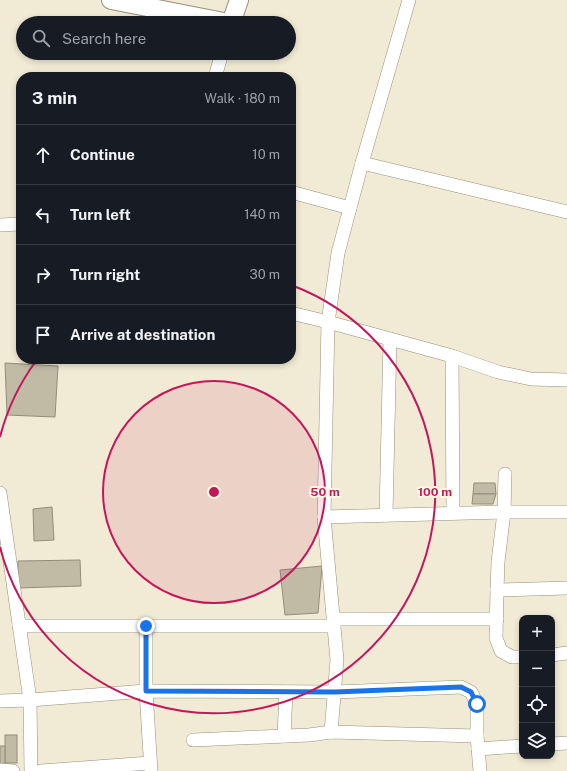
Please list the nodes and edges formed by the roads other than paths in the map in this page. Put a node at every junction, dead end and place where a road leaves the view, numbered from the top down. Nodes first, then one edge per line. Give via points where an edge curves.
1 (111, 0) edge
2 (239, 0) edge
3 (409, 0) edge
4 (194, 16) edge
5 (233, 16) edge
6 (220, 60) edge
7 (216, 72) edge
8 (362, 163) junction
9 (296, 193) edge
10 (350, 208) junction
11 (567, 212) edge
12 (0, 224) edge
13 (16, 224) edge
14 (296, 314) edge
15 (328, 322) junction
16 (390, 339) junction
17 (452, 356) junction
18 (567, 380) edge
19 (505, 474) dead end
20 (0, 493) edge
21 (504, 512) junction
22 (567, 512) edge
23 (453, 513) junction
24 (386, 515) junction
25 (324, 517) junction
26 (567, 588) edge
27 (497, 590) junction
28 (497, 619) junction
29 (334, 622) junction
30 (19, 626) junction
31 (146, 626) junction
32 (567, 654) edge
33 (555, 655) edge
34 (519, 657) edge
35 (146, 691) junction
36 (286, 692) junction
37 (335, 692) junction
38 (30, 700) junction
39 (0, 701) edge
40 (331, 732) junction
41 (284, 736) junction
42 (193, 740) dead end
43 (477, 743) junction
44 (567, 743) edge
45 (555, 744) edge
46 (519, 746) edge
47 (151, 767) edge
48 (0, 770) edge
49 (13, 771) edge
50 (31, 771) edge
51 (41, 771) edge
52 (480, 771) edge

1 - 4 street
2 - 5 street
3 - 8 street
6 - 7 street
8 - 10 street
8 - 11 street
9 - 10 street
10 - 15 street via 338,253
12 - 13 street
14 - 15 street
15 - 16 street
15 - 25 street
16 - 17 street
16 - 24 street
17 - 18 street via 498,372 531,379
17 - 23 street
19 - 21 street
20 - 30 street
21 - 22 street
21 - 23 street
21 - 27 street
23 - 24 street
24 - 25 street
25 - 29 street
26 - 27 street
27 - 28 street
28 - 29 street
28 - 34 street via 496,638 501,651 512,657
29 - 31 street
29 - 37 street via 337,660
30 - 31 street
30 - 38 street
31 - 35 street
32 - 33 street
35 - 36 street
35 - 38 street
35 - 47 street
36 - 37 street
36 - 41 street
37 - 40 street
37 - 43 street via 461,687 471,692 477,704
38 - 39 street
38 - 50 street
40 - 41 street
40 - 43 street
41 - 42 street
43 - 46 street
43 - 52 street
44 - 45 street
47 - 51 street
48 - 49 street

